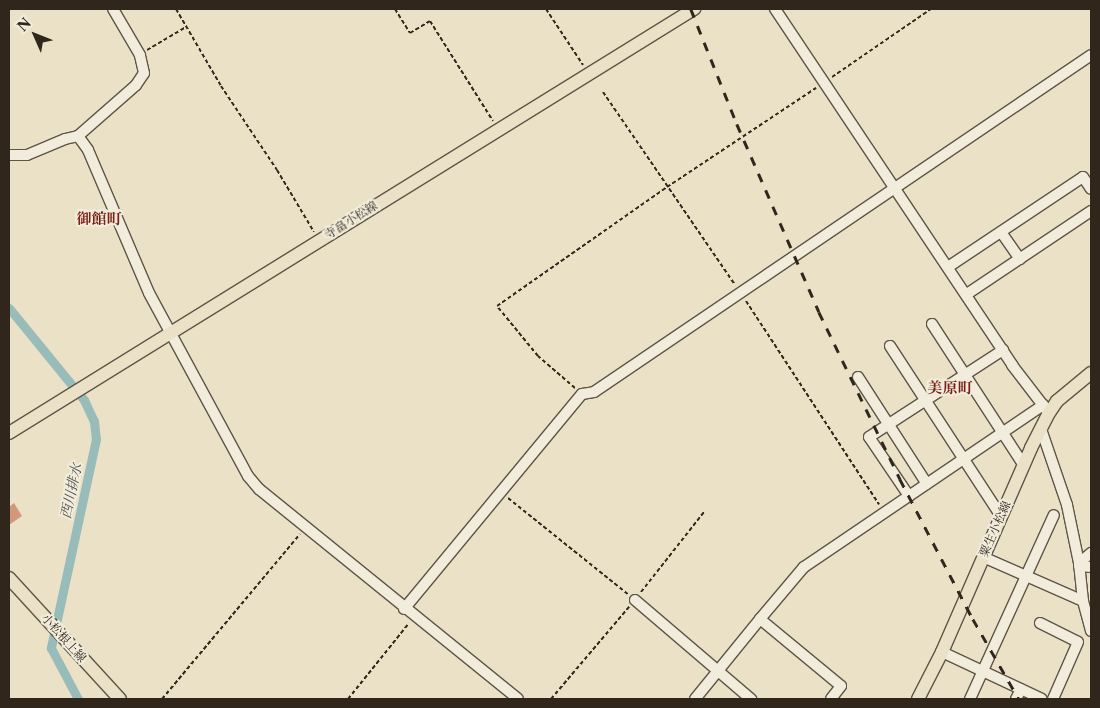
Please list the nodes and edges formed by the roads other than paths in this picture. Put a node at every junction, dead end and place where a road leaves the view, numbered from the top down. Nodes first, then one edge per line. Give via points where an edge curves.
1 (113, 9) edge
2 (694, 9) edge
3 (775, 9) edge
4 (1091, 54) edge
5 (78, 136) junction
6 (9, 155) edge
7 (895, 188) junction
8 (1091, 189) edge
9 (1091, 211) edge
10 (1001, 232) junction
11 (1020, 259) junction
12 (948, 267) junction
13 (967, 294) junction
14 (932, 324) dead end
15 (172, 333) junction
16 (890, 346) dead end
17 (1003, 350) junction
18 (1091, 373) edge
19 (965, 374) junction
20 (858, 376) dead end
21 (925, 400) junction
22 (1046, 409) junction
23 (888, 424) junction
24 (1041, 429) junction
25 (1003, 432) junction
26 (9, 433) edge
27 (964, 458) junction
28 (1024, 464) junction
29 (926, 484) junction
30 (909, 496) junction
31 (1054, 515) dead end
32 (1001, 516) junction
33 (1091, 553) edge
34 (983, 557) junction
35 (1079, 564) junction
36 (1091, 567) edge
37 (1027, 577) junction
38 (9, 578) edge
39 (1087, 591) edge
40 (635, 600) road end
41 (1083, 601) junction
42 (404, 609) junction
43 (760, 619) junction
44 (1040, 623) dead end
45 (1091, 630) edge
46 (942, 652) junction
47 (717, 671) junction
48 (984, 672) junction
49 (1021, 689) junction
50 (120, 699) edge
51 (518, 699) edge
52 (695, 699) edge
53 (752, 699) edge
54 (831, 699) edge
55 (918, 699) edge
56 (970, 699) edge
57 (1016, 699) edge
58 (1042, 699) edge
59 (1053, 699) edge

1 - 5 street via 140,54 144,73 136,85
2 - 15 main road, 寺畠小松線
3 - 7 street
4 - 7 street
5 - 6 street via 27,155
5 - 15 street via 88,150 149,293
7 - 12 street
7 - 42 street via 594,392 582,394
8 - 10 street via 1083,177
9 - 11 street
10 - 11 street
10 - 12 street
11 - 13 street
12 - 13 street
13 - 17 street
14 - 19 street
15 - 26 main road, 寺畠小松線
15 - 42 street via 248,476 259,489
16 - 21 street
17 - 19 street
17 - 22 street
18 - 22 main road, 粟生小松線
19 - 21 street
19 - 25 street
20 - 23 street
21 - 23 street
21 - 27 street
22 - 24 main road, 粟生小松線
22 - 25 street
23 - 29 street
23 - 30 street via 870,436
24 - 28 main road, 粟生小松線
24 - 35 street via 1067,505
25 - 27 street
25 - 28 street
27 - 29 street
27 - 32 street
28 - 32 main road, 粟生小松線
29 - 30 street
30 - 43 street via 804,567
31 - 37 street
32 - 34 main road, 粟生小松線
33 - 35 street
34 - 37 street
34 - 46 main road, 粟生小松線
35 - 36 street
35 - 39 street
37 - 41 street
37 - 48 street
38 - 50 main road, 小松根上線
39 - 41 street
40 - 47 street
41 - 45 street
42 - 51 street
43 - 47 street
43 - 54 street via 841,686
44 - 59 street via 1078,642
46 - 48 street
46 - 55 main road, 粟生小松線
47 - 52 street
47 - 53 street
48 - 49 street
48 - 56 street
49 - 57 street
49 - 58 street

